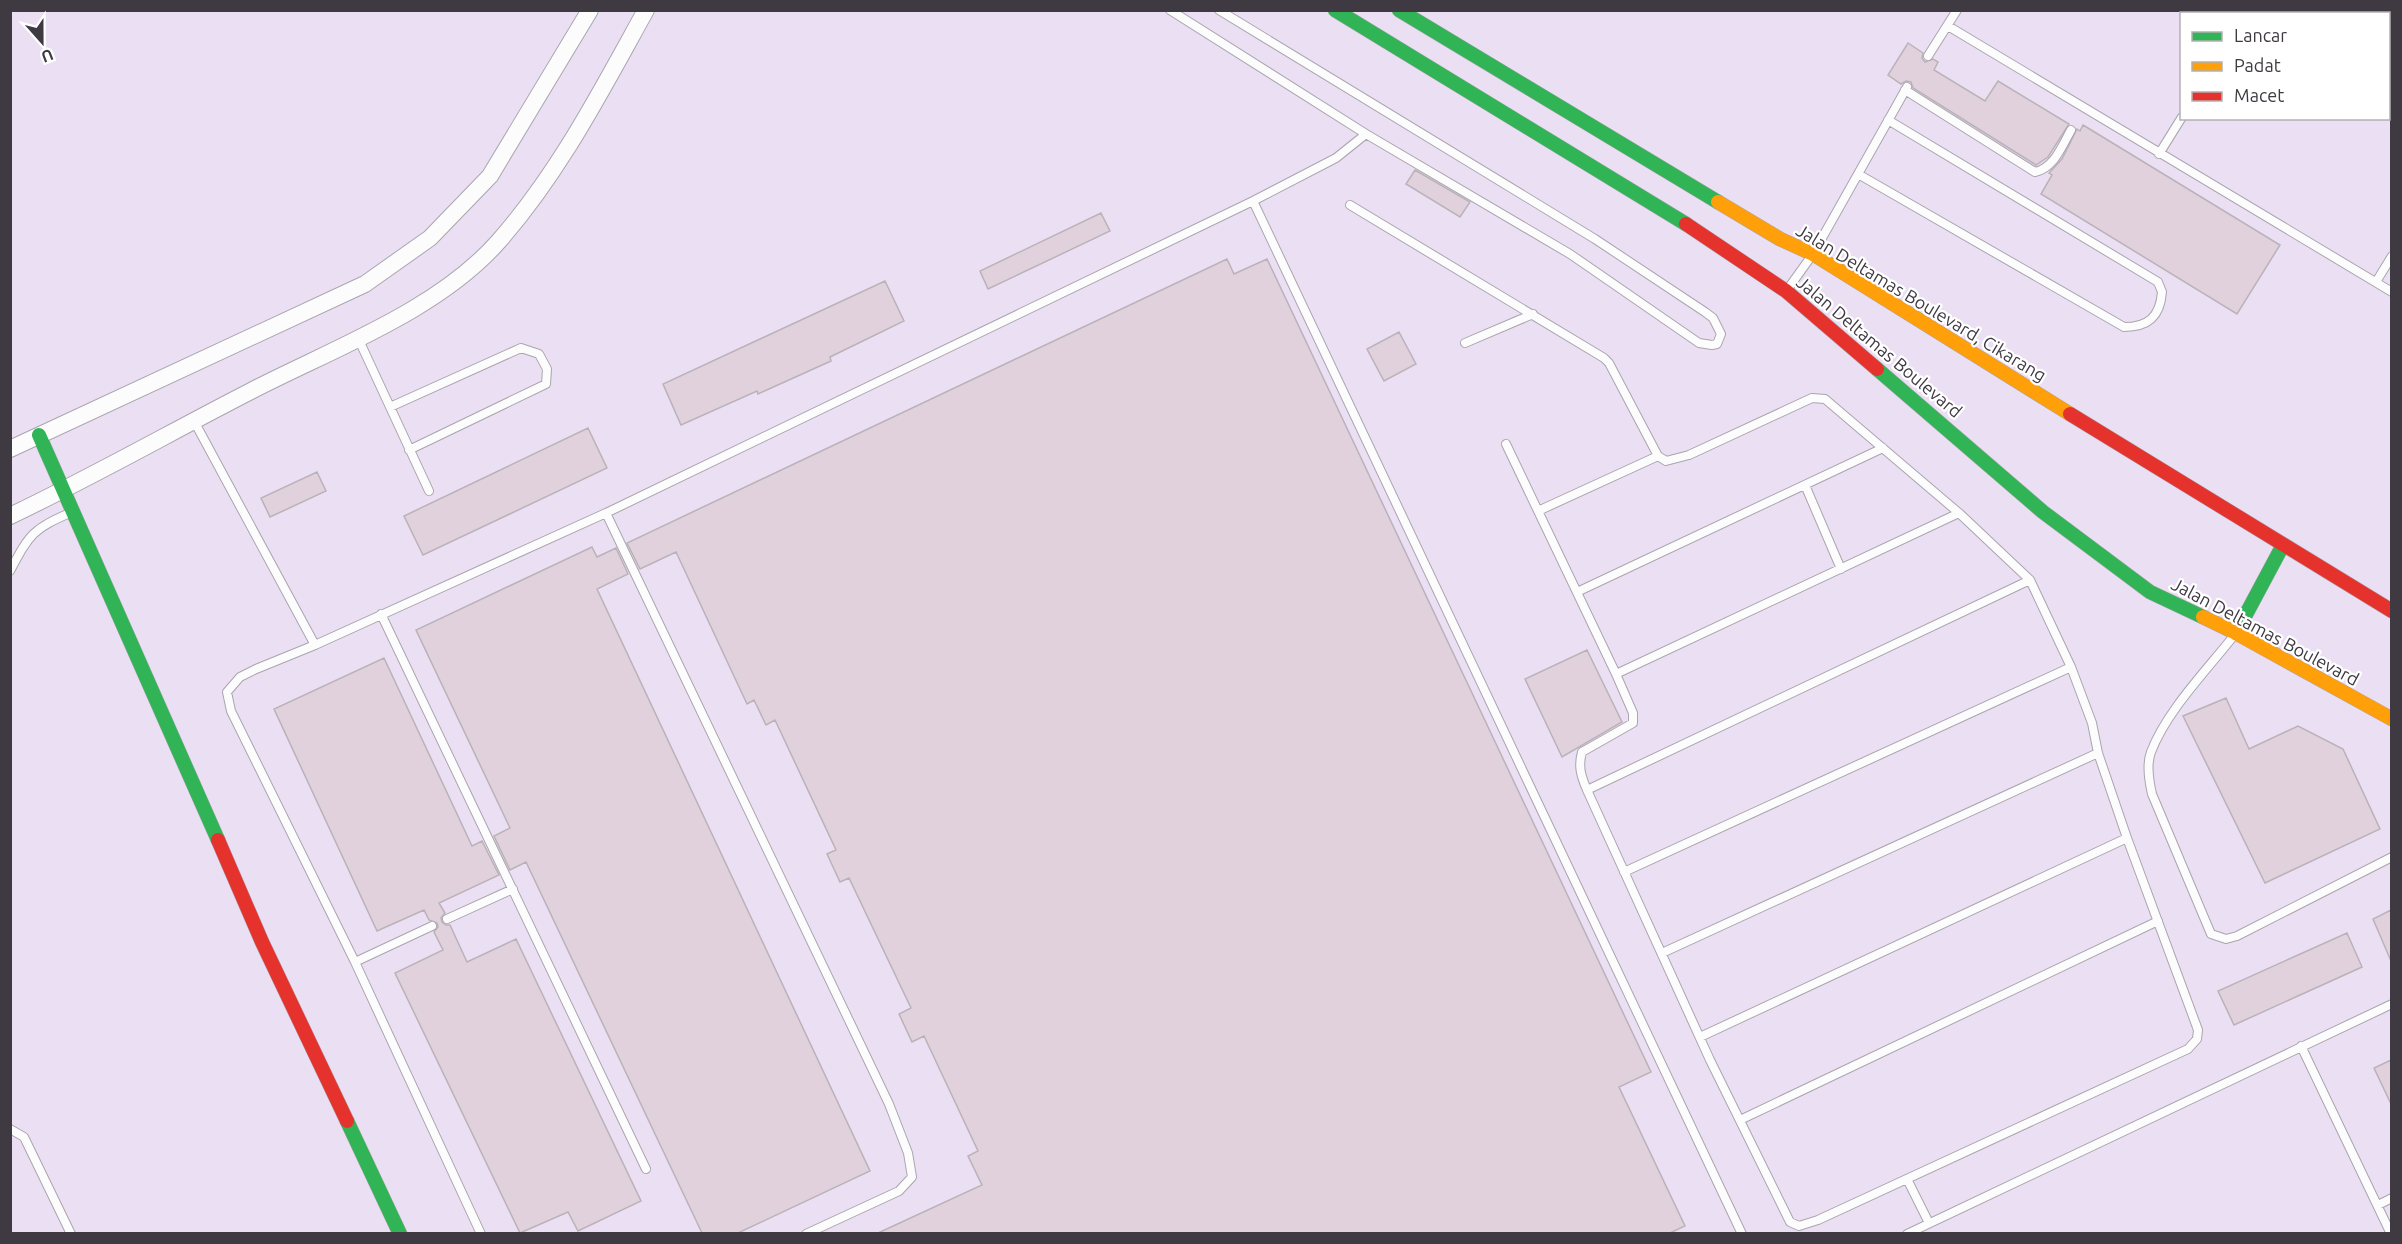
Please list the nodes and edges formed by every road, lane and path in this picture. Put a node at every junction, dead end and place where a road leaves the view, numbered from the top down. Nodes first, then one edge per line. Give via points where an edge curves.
1 (590, 10) edge
2 (646, 10) edge
3 (1170, 10) edge
4 (1219, 10) edge
5 (1335, 10) edge
6 (1399, 10) edge
7 (1957, 10) edge
8 (1948, 26) junction
9 (1928, 56) dead end
10 (2180, 119) edge
11 (1888, 120) junction
12 (2071, 130) dead end
13 (1366, 134) junction
14 (2159, 154) junction
15 (1858, 174) junction
16 (1253, 201) junction
17 (1350, 204) dead end
18 (1813, 254) junction
19 (2391, 256) edge
20 (2376, 282) junction
21 (1786, 291) junction
22 (2391, 292) edge
23 (1533, 314) junction
24 (358, 338) junction
25 (1466, 343) dead end
26 (390, 407) junction
27 (193, 420) junction
28 (39, 435) junction
29 (1506, 444) dead end
30 (1883, 448) junction
31 (10, 449) edge
32 (409, 450) junction
33 (1658, 456) junction
34 (1805, 485) junction
35 (65, 490) junction
36 (429, 491) dead end
37 (1538, 511) junction
38 (72, 512) junction
39 (606, 513) junction
40 (1959, 513) junction
41 (10, 516) edge
42 (2283, 545) junction
43 (1841, 569) junction
44 (10, 571) edge
45 (2030, 580) junction
46 (1577, 592) junction
47 (2391, 611) edge
48 (381, 614) junction
49 (2236, 633) junction
50 (315, 645) junction
51 (2071, 666) junction
52 (1616, 674) junction
53 (2391, 719) edge
54 (2098, 753) junction
55 (1587, 790) junction
56 (2127, 838) junction
57 (2391, 857) edge
58 (1624, 872) junction
59 (513, 889) junction
60 (447, 919) dead end
61 (2158, 921) junction
62 (432, 926) dead end
63 (1662, 953) junction
64 (355, 962) junction
65 (2391, 1004) edge
66 (1700, 1037) junction
67 (2301, 1046) junction
68 (1740, 1120) junction
69 (10, 1130) edge
70 (646, 1169) dead end
71 (1907, 1179) junction
72 (2391, 1198) edge
73 (2378, 1204) junction
74 (1929, 1223) junction
75 (71, 1233) edge
76 (400, 1233) edge
77 (481, 1233) edge
78 (806, 1233) edge
79 (1742, 1233) edge
80 (1907, 1233) edge
81 (2391, 1233) edge

1 - 28 street via 490,176 430,238 365,284
2 - 24 street via 546,182 497,244 447,289
3 - 13 lane
4 - 13 lane via 1595,239 1713,318 1720,339 1712,345 1699,343 1570,254
5 - 21 street, Jalan Deltamas Boulevard via 1671,214
6 - 18 street, Jalan Deltamas Boulevard, Cikarang via 1770,233
7 - 8 lane
8 - 9 lane
8 - 14 lane
10 - 14 lane
11 - 12 lane via 1906,88 2035,172 2051,164
11 - 15 lane
11 - 15 lane via 2158,282 2162,292 2156,311 2149,322 2124,327
13 - 16 lane via 1336,158
14 - 20 lane
15 - 18 lane
16 - 39 lane
16 - 79 lane
17 - 23 lane
18 - 21 lane
18 - 42 street, Jalan Deltamas Boulevard, Cikarang
19 - 20 lane
20 - 22 lane
21 - 49 street, Jalan Deltamas Boulevard via 2043,512 2150,592
23 - 25 lane
23 - 33 lane via 1609,363
24 - 26 lane
24 - 27 street
26 - 32 lane
26 - 32 lane via 521,348 539,354 547,369 546,384
27 - 35 street
27 - 50 lane
28 - 31 street
28 - 35 street
29 - 37 lane
30 - 33 lane via 1825,399 1817,397 1677,459
30 - 34 lane
30 - 40 lane
32 - 36 lane
33 - 37 lane
34 - 43 lane
34 - 46 lane
35 - 38 street
35 - 41 street
37 - 46 lane
38 - 44 lane via 27,537
38 - 76 street via 262,942
39 - 48 lane
39 - 78 lane via 889,1104 908,1153 912,1177 899,1191
40 - 43 lane
40 - 45 lane
42 - 47 street, Jalan Deltamas Boulevard, Cikarang
42 - 49 street
43 - 52 lane
45 - 51 lane
45 - 55 lane
46 - 52 lane
48 - 50 lane
48 - 59 lane
49 - 53 street, Jalan Deltamas Boulevard
49 - 57 lane via 2169,718 2150,754 2148,778 2211,934 2226,939 2237,936
50 - 64 lane via 240,677 227,692 227,701
51 - 54 lane via 2092,723
51 - 58 lane
52 - 55 lane via 1634,720 1630,727 1582,752 1580,772
54 - 56 lane
54 - 63 lane
55 - 58 lane
56 - 61 lane
56 - 66 lane
58 - 63 lane
59 - 60 lane
59 - 70 lane
61 - 68 lane
61 - 71 lane via 2198,1030 2197,1039 2188,1049
62 - 64 lane
63 - 66 lane
64 - 77 lane
65 - 67 lane
66 - 68 lane
67 - 73 lane
67 - 74 lane
68 - 71 lane via 1790,1221 1799,1226
69 - 75 lane via 24,1137
71 - 74 lane
72 - 73 lane
73 - 81 lane
74 - 80 lane

